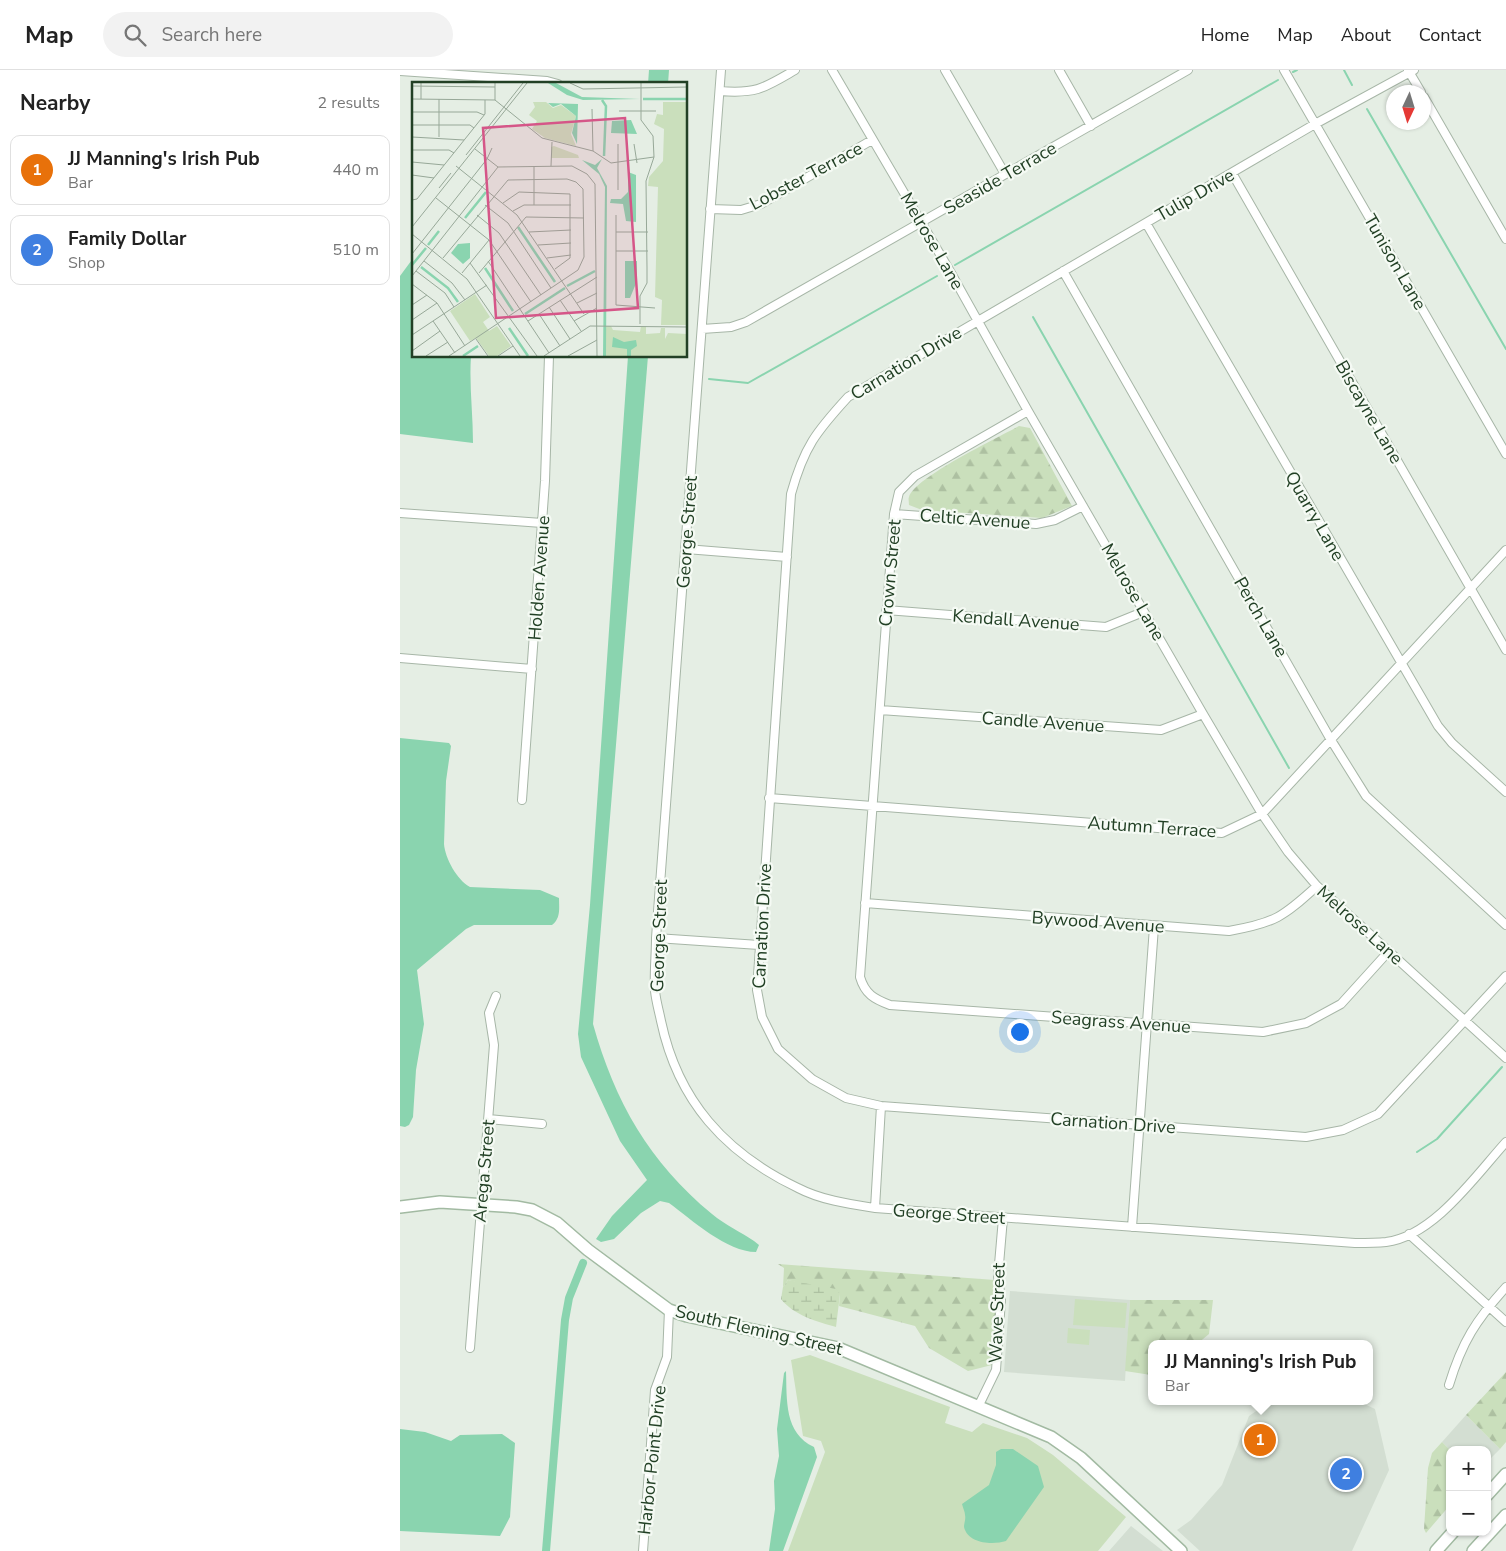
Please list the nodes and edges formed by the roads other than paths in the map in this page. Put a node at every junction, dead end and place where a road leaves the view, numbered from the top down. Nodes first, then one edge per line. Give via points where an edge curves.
1 (721, 70) edge
2 (795, 70) edge
3 (832, 70) edge
4 (945, 70) edge
5 (1059, 70) edge
6 (1188, 70) edge
7 (1284, 70) edge
8 (400, 71) edge
9 (1410, 71) edge
10 (1173, 74) edge
11 (550, 82) edge
12 (1417, 85) edge
13 (720, 91) junction
14 (1431, 109) edge
15 (1315, 124) junction
16 (1091, 126) junction
17 (872, 140) junction
18 (1005, 174) junction
19 (1232, 174) junction
20 (710, 209) junction
21 (922, 223) junction
22 (1146, 223) junction
23 (1506, 239) edge
24 (1063, 271) junction
25 (977, 321) junction
26 (702, 329) junction
27 (548, 358) edge
28 (1028, 412) junction
29 (1506, 454) edge
30 (1083, 506) junction
31 (400, 513) edge
32 (894, 514) junction
33 (542, 523) junction
34 (686, 549) junction
35 (1506, 550) edge
36 (787, 557) junction
37 (1471, 589) junction
38 (886, 610) junction
39 (1144, 612) junction
40 (1506, 650) edge
41 (400, 658) edge
42 (1401, 664) junction
43 (532, 668) junction
44 (880, 710) junction
45 (1203, 714) junction
46 (1331, 740) junction
47 (1506, 792) edge
48 (769, 798) junction
49 (522, 800) dead end
50 (872, 806) junction
51 (1262, 814) junction
52 (1317, 886) junction
53 (865, 903) junction
54 (1506, 926) edge
55 (1154, 927) junction
56 (656, 938) junction
57 (759, 945) junction
58 (1389, 952) junction
59 (1506, 976) edge
60 (496, 996) dead end
61 (1466, 1021) junction
62 (1146, 1023) junction
63 (1506, 1058) edge
64 (881, 1106) junction
65 (488, 1119) junction
66 (542, 1124) dead end
67 (1140, 1125) junction
68 (1506, 1142) edge
69 (481, 1204) junction
70 (400, 1207) edge
71 (875, 1208) junction
72 (1003, 1218) junction
73 (1132, 1227) junction
74 (1409, 1234) junction
75 (1506, 1287) edge
76 (1488, 1306) junction
77 (669, 1310) junction
78 (1506, 1322) edge
79 (470, 1348) dead end
80 (1449, 1385) dead end
81 (979, 1405) junction
82 (1506, 1474) edge
83 (1491, 1491) edge
84 (1506, 1514) edge
85 (1449, 1536) edge
86 (643, 1551) edge
87 (1181, 1551) edge
88 (1436, 1551) edge
89 (1473, 1551) edge

1 - 13 street, George Street
2 - 13 street via 762,90 743,93
3 - 17 street, Melrose Lane
4 - 18 street
5 - 16 street
6 - 10 street, Seaside Terrace
7 - 15 street, Tunison Lane
8 - 11 street
9 - 12 street
9 - 15 street, Tulip Drive
10 - 16 street, Seaside Terrace
13 - 20 street, George Street
14 - 23 street
15 - 19 street, Tulip Drive
15 - 29 street, Tunison Lane
16 - 18 street, Seaside Terrace
17 - 20 street, Lobster Terrace via 761,204 742,210
17 - 21 street, Melrose Lane
18 - 21 street, Seaside Terrace
19 - 22 street, Tulip Drive
19 - 37 street, Biscayne Lane
20 - 26 street, George Street
21 - 25 street, Melrose Lane
21 - 26 street, Seaside Terrace via 746,322 731,327
22 - 24 street, Tulip Drive
22 - 42 street, Quarry Lane
24 - 25 street, Tulip Drive
24 - 46 street, Perch Lane
25 - 28 street, Melrose Lane
25 - 36 street, Carnation Drive via 848,397 816,433 800,463 791,494
26 - 34 street, George Street
27 - 33 street, Holden Avenue
28 - 30 street, Melrose Lane
28 - 32 street, Crown Street via 915,476 899,492
30 - 32 street, Celtic Avenue via 1054,520 1036,524
30 - 39 street, Melrose Lane
31 - 33 street
32 - 38 street, Crown Street
33 - 43 street, Holden Avenue
34 - 36 street
34 - 56 street, George Street
35 - 37 street, Autumn Terrace
36 - 48 street, Carnation Drive
37 - 40 street, Biscayne Lane
37 - 42 street, Autumn Terrace
38 - 39 street, Kendall Avenue via 1106,627
38 - 44 street, Crown Street
39 - 45 street, Melrose Lane
41 - 43 street
42 - 46 street, Autumn Terrace
42 - 47 street, Quarry Lane via 1438,726
43 - 49 street, Holden Avenue
44 - 45 street, Candle Avenue via 1161,730
44 - 50 street, Crown Street
45 - 51 street, Melrose Lane
46 - 51 street, Autumn Terrace
46 - 54 street, Perch Lane via 1366,796
48 - 50 street, Autumn Terrace
48 - 57 street, Carnation Drive
50 - 51 street, Autumn Terrace via 1222,833
50 - 53 street, Seagrass Avenue
51 - 52 street, Melrose Lane
52 - 55 street, Bywood Avenue via 1286,914 1259,926 1229,931
52 - 58 street, Melrose Lane
53 - 55 street, Bywood Avenue
53 - 62 street, Seagrass Avenue via 860,977 864,989 873,998 890,1005
55 - 62 street
56 - 57 street
56 - 71 street, George Street via 655,992 667,1050 687,1095 722,1138 758,1166 799,1189 839,1202
57 - 64 street, Carnation Drive via 757,990 762,1017 778,1048 812,1079 846,1098
58 - 61 street, Melrose Lane
58 - 62 street, Seagrass Avenue via 1342,1004 1306,1023 1263,1032
59 - 61 street, Carnation Drive
60 - 65 street, Arega Street via 489,1014 494,1045
61 - 63 street, Melrose Lane
61 - 67 street, Carnation Drive via 1378,1114 1343,1130 1306,1137
62 - 67 street
64 - 67 street, Carnation Drive
64 - 71 street
65 - 66 street
65 - 69 street, Arega Street
67 - 73 street
68 - 74 street, George Street via 1437,1218
69 - 70 street, South Fleming Street via 440,1202
69 - 77 street, South Fleming Street via 532,1210 557,1223
69 - 79 street, Arega Street
71 - 72 street, George Street
72 - 73 street, George Street
72 - 81 street, Wave Street via 996,1370
73 - 74 street, George Street via 1355,1243 1388,1242
74 - 76 street
75 - 76 street
76 - 78 street
76 - 80 street via 1458,1355
77 - 81 street, South Fleming Street via 838,1348
77 - 86 street, Harbor Point Drive via 667,1357 655,1390
81 - 87 street, South Fleming Street via 1051,1437 1081,1458
82 - 83 street
84 - 89 street
85 - 88 street

